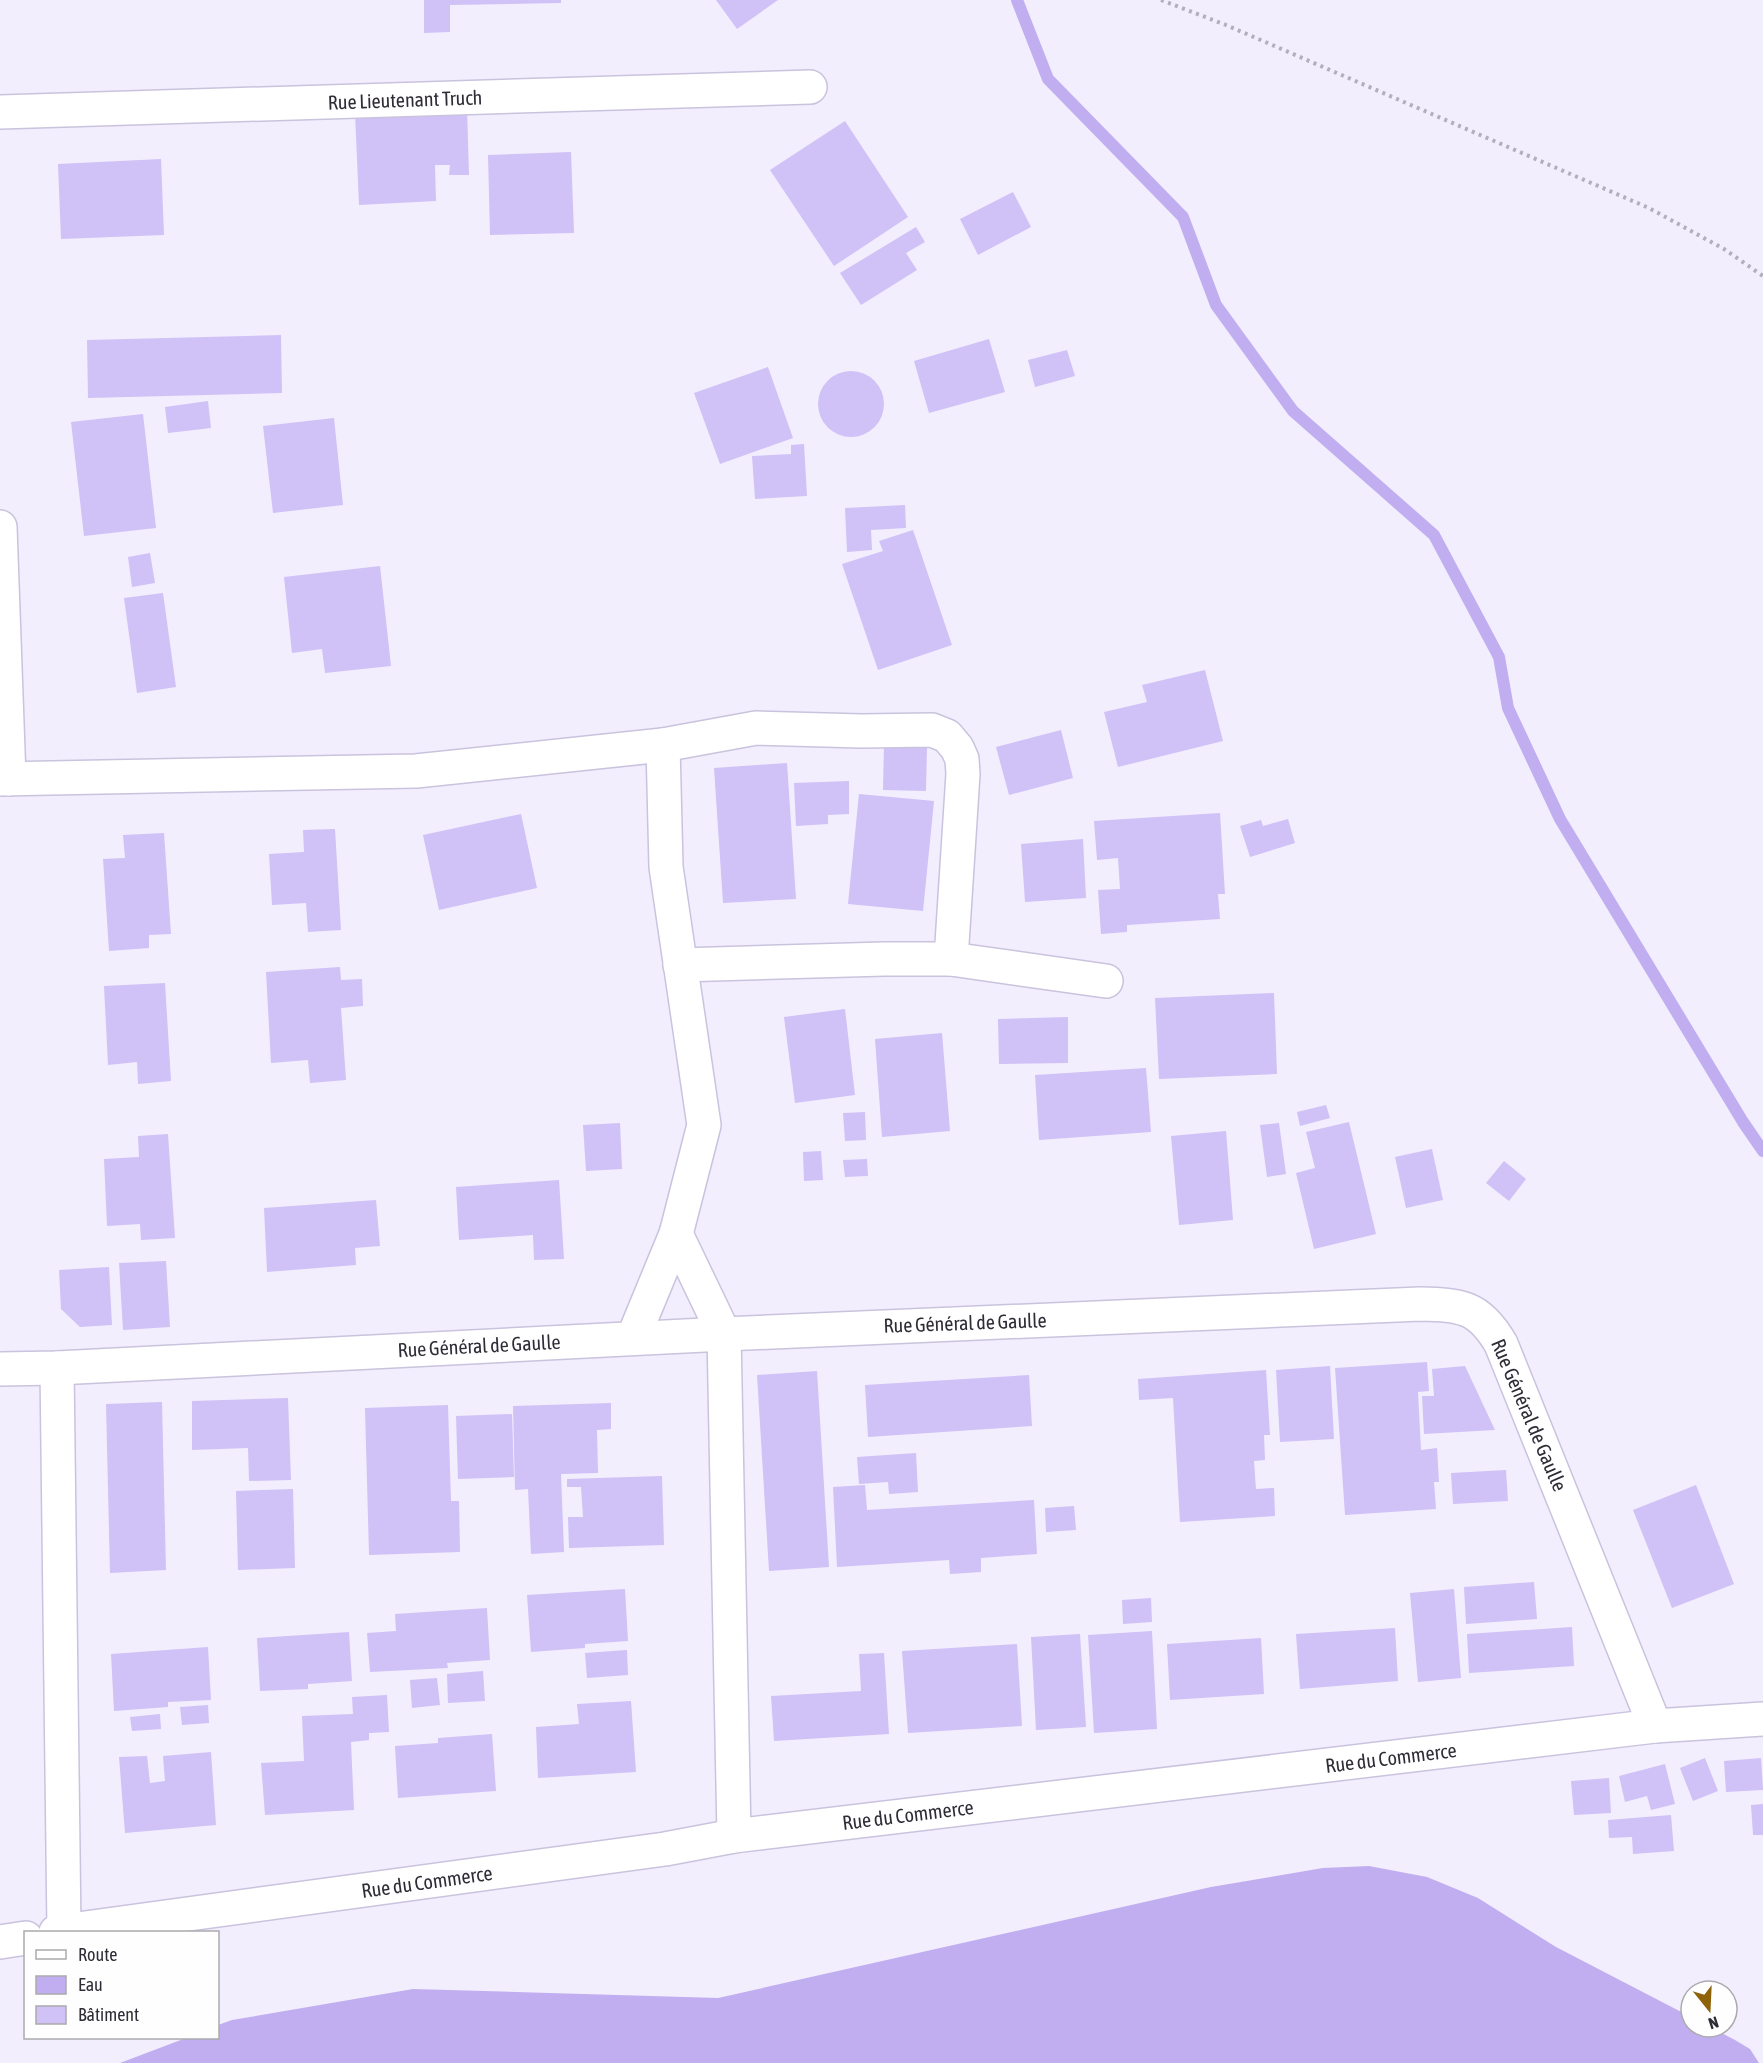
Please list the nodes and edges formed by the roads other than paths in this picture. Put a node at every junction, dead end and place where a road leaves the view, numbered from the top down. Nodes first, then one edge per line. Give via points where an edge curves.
1 (810, 87) dead end
2 (0, 112) edge
3 (0, 527) edge
4 (663, 746) junction
5 (4, 779) edge
6 (951, 959) junction
7 (680, 965) junction
8 (1106, 981) dead end
9 (676, 1234) junction
10 (724, 1334) junction
11 (633, 1338) junction
12 (57, 1368) junction
13 (0, 1370) edge
14 (1763, 1719) edge
15 (1655, 1726) junction
16 (734, 1836) junction
17 (60, 1931) edge
18 (67, 1931) edge
19 (24, 1938) edge
20 (0, 1942) edge

1 - 2 street, Rue Lieutenant Truch
3 - 5 street
4 - 5 street via 416,771
4 - 6 street via 756,728 932,730 947,736 962,759 963,774
4 - 7 street via 666,867
6 - 7 street
6 - 8 street
7 - 9 street via 704,1125
9 - 10 street
9 - 11 street
10 - 11 street, Rue Général de Gaulle
10 - 15 street, Rue Général de Gaulle via 1420,1304 1450,1305 1475,1312 1501,1344
10 - 16 street
11 - 12 street, Rue Général de Gaulle
12 - 13 street, Rue Général de Gaulle
12 - 17 street
14 - 15 street, Rue du Commerce
15 - 16 street, Rue du Commerce
16 - 18 street, Rue du Commerce via 665,1849
19 - 20 street

